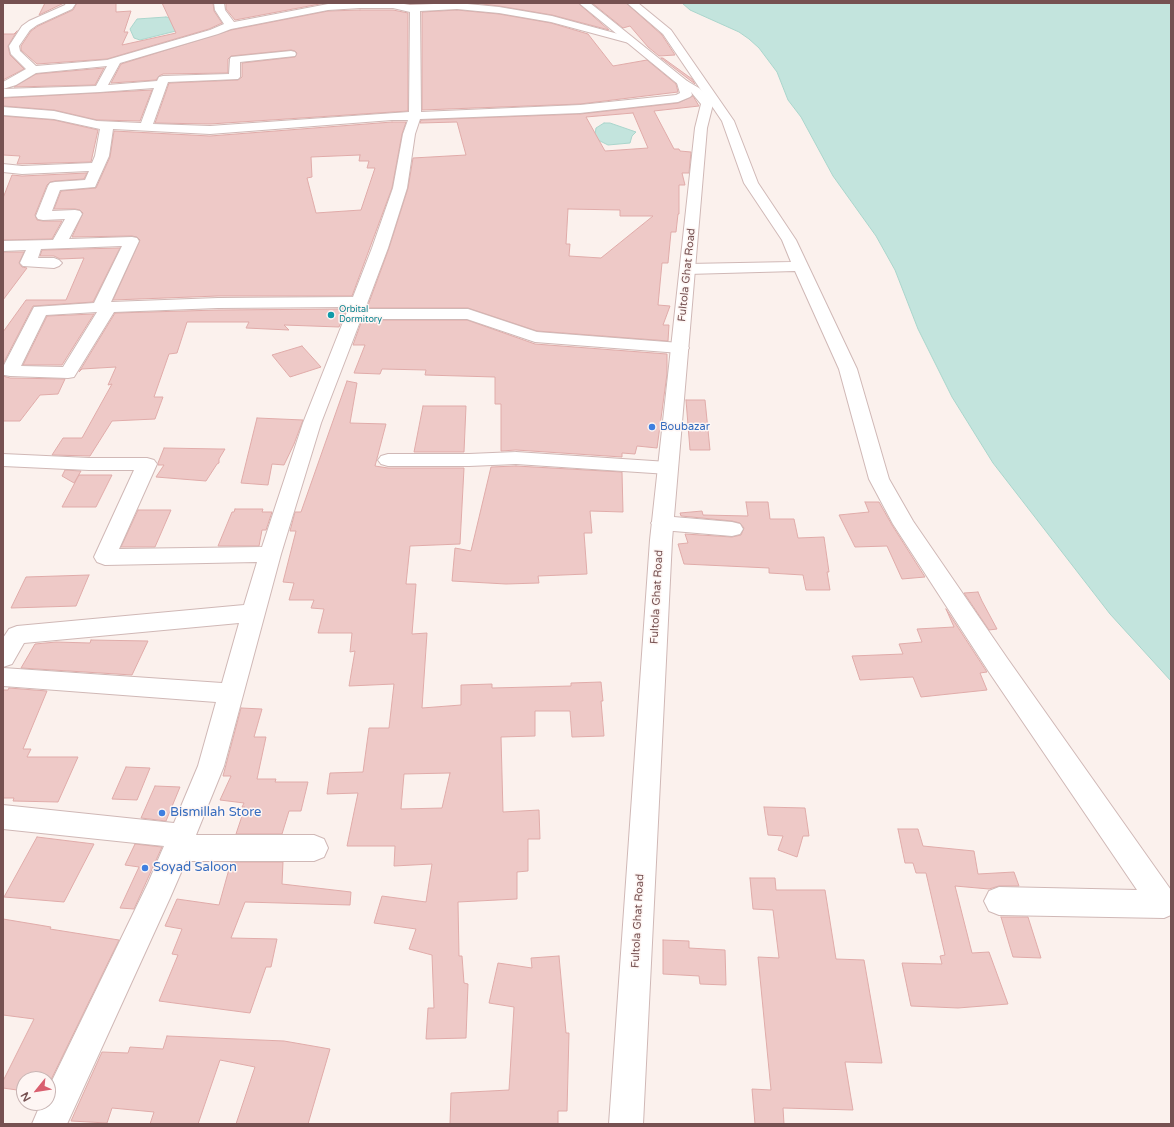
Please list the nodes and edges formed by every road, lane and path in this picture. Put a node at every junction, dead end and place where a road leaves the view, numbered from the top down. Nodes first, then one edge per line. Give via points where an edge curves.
1 (71, 3) edge
2 (219, 3) edge
3 (292, 3) edge
4 (584, 3) edge
5 (632, 3) edge
6 (410, 8) junction
7 (302, 12) junction
8 (232, 25) junction
9 (629, 40) junction
10 (16, 53) junction
11 (3, 54) edge
12 (291, 54) dead end
13 (116, 61) junction
14 (33, 70) junction
15 (683, 83) junction
16 (161, 84) junction
17 (3, 86) edge
18 (100, 89) junction
19 (3, 93) edge
20 (3, 112) edge
21 (414, 116) junction
22 (272, 124) junction
23 (107, 126) junction
24 (145, 128) junction
25 (273, 140) dead end
26 (97, 166) junction
27 (3, 168) edge
28 (59, 243) junction
29 (36, 244) junction
30 (3, 246) edge
31 (54, 263) dead end
32 (801, 266) junction
33 (688, 269) junction
34 (105, 307) junction
35 (357, 308) junction
36 (680, 348) junction
37 (3, 460) edge
38 (388, 460) dead end
39 (668, 468) junction
40 (662, 523) junction
41 (732, 529) dead end
42 (270, 554) junction
43 (253, 613) junction
44 (3, 658) edge
45 (3, 677) edge
46 (231, 693) junction
47 (3, 817) edge
48 (179, 842) junction
49 (314, 848) dead end
50 (999, 901) dead end
51 (49, 1124) edge
52 (626, 1124) edge

1 - 10 street via 69,7 26,28 14,46
2 - 8 street via 223,15
3 - 7 street via 292,6
4 - 9 street, Fultola Ghat Road
5 - 32 street via 667,32 728,121 751,183 789,240
6 - 7 street via 360,5
6 - 9 street via 457,6 499,10 552,19
6 - 21 street via 415,11
7 - 8 street
8 - 13 street
9 - 15 street, Fultola Ghat Road
10 - 11 street
10 - 14 street
12 - 16 street via 235,59 234,77 163,79
13 - 14 street
13 - 18 street
14 - 17 street
15 - 21 street via 686,95 670,100 575,109
15 - 33 street, Fultola Ghat Road via 701,95 706,104 701,128
16 - 18 street
16 - 24 street
18 - 19 street
20 - 23 street via 54,115 96,126
21 - 22 street
21 - 35 street via 400,188
22 - 24 street via 210,130
22 - 25 street
23 - 24 street
23 - 26 street via 102,156
26 - 27 street via 22,170
26 - 28 street via 90,184 55,186 43,216 75,214
28 - 29 street
28 - 34 street via 132,241
29 - 30 street
29 - 31 street via 28,263
32 - 33 street
32 - 50 street via 848,368 879,478 904,524 998,665 1164,904
33 - 36 street, Fultola Ghat Road
34 - 34 street via 40,310 10,371 68,373
34 - 35 street via 218,303
35 - 36 street via 468,314 535,337
35 - 42 street via 312,422
36 - 39 street, Fultola Ghat Road
37 - 42 street via 147,464 105,557
38 - 39 street via 516,458
39 - 40 street, Fultola Ghat Road
40 - 41 street
40 - 52 street, Fultola Ghat Road
42 - 43 street
43 - 44 street via 17,634
43 - 46 street
45 - 46 street
46 - 48 street via 210,766
47 - 48 street
48 - 49 street
48 - 51 street via 160,888

